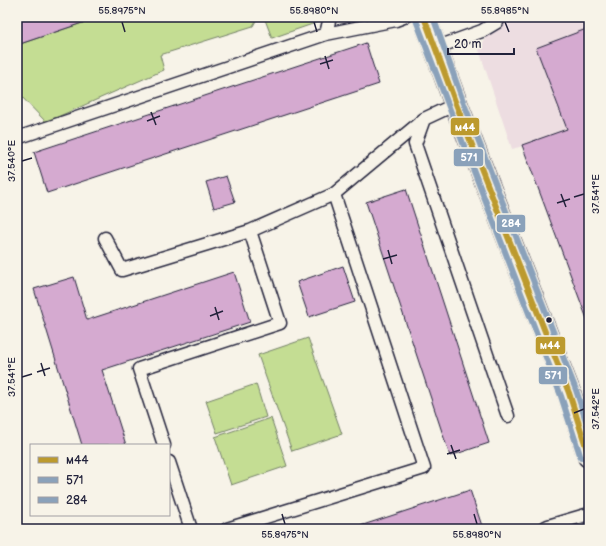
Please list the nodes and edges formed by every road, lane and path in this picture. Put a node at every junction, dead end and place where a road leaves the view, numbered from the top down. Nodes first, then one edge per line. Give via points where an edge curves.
1 (330, 17) edge
2 (404, 17) edge
3 (424, 17) edge
4 (500, 17) edge
5 (326, 34) junction
6 (435, 48) junction
7 (456, 104) junction
8 (424, 120) junction
9 (17, 138) edge
10 (334, 194) junction
11 (250, 231) junction
12 (105, 238) dead end
13 (508, 416) dead end
14 (164, 444) edge
15 (589, 456) edge
16 (170, 465) edge
17 (589, 514) edge
18 (191, 529) edge
19 (226, 529) edge
20 (542, 529) edge

1 - 5 lane
2 - 5 lane
3 - 6 street
4 - 6 lane via 497,22 482,31
5 - 9 lane
6 - 7 street
7 - 8 lane
7 - 15 street via 566,387
8 - 10 lane
8 - 13 lane via 415,144
10 - 11 lane
10 - 19 lane via 424,468
11 - 12 lane via 122,270
11 - 14 lane via 280,323 138,369
16 - 18 lane
17 - 20 lane

